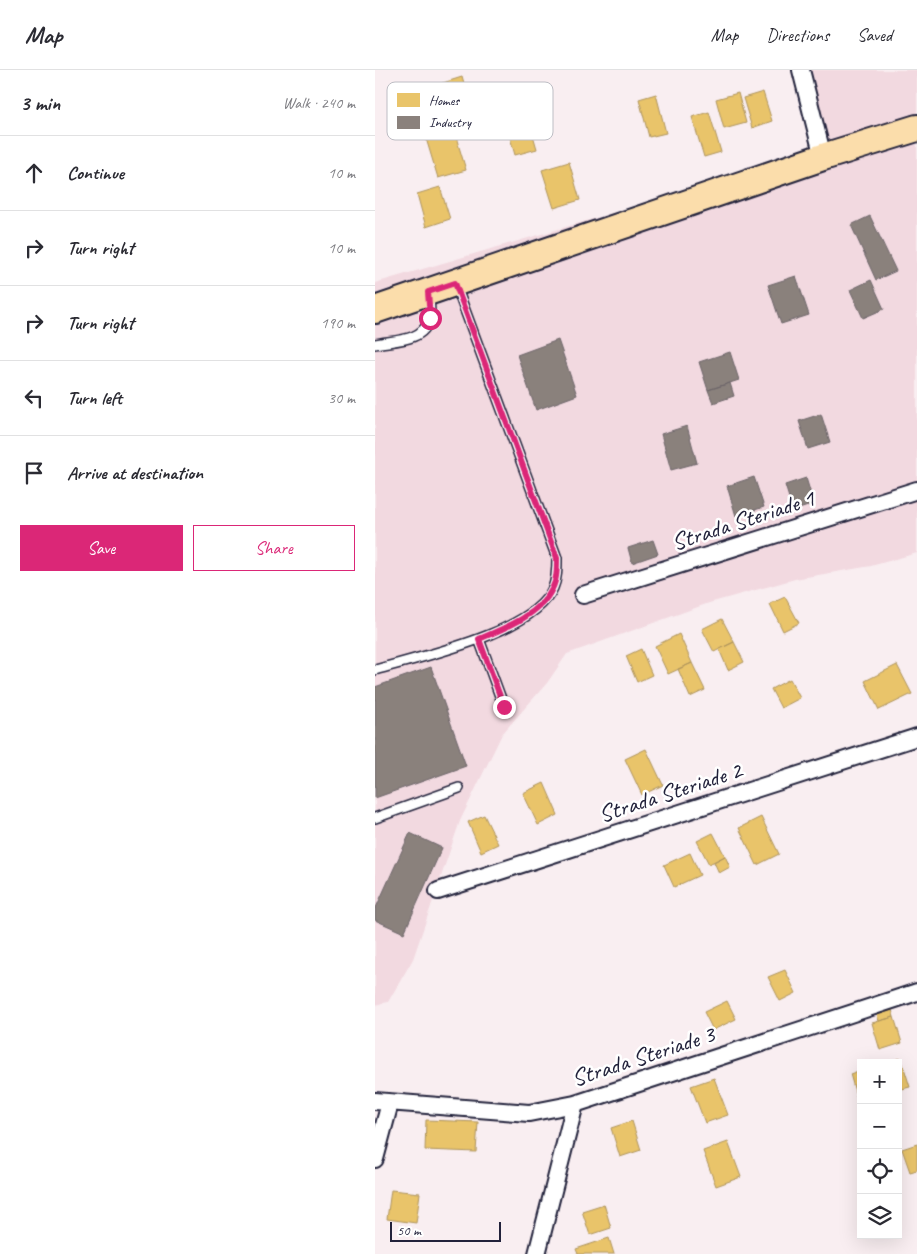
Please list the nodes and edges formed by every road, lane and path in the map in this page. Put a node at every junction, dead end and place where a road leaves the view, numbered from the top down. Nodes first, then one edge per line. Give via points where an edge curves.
1 (801, 70) edge
2 (917, 128) edge
3 (823, 158) junction
4 (455, 283) junction
5 (428, 292) junction
6 (375, 310) edge
7 (375, 344) edge
8 (917, 490) edge
9 (583, 596) dead end
10 (479, 639) junction
11 (375, 670) edge
12 (504, 707) dead end
13 (917, 737) edge
14 (459, 788) dead end
15 (375, 818) edge
16 (438, 891) dead end
17 (917, 992) edge
18 (382, 1102) edge
19 (575, 1104) junction
20 (375, 1159) edge
21 (537, 1254) edge

1 - 3 street
2 - 3 main road
3 - 4 main road
4 - 5 main road
4 - 10 lane via 557,558 557,575 542,604 517,623
5 - 6 main road
5 - 7 lane via 430,318 425,329 410,338
8 - 9 street, Strada Steriade 1
10 - 11 lane
10 - 12 lane
13 - 16 street, Strada Steriade 2
14 - 15 lane
17 - 19 street, Strada Steriade 3
18 - 19 street, Strada Steriade 3 via 529,1113
18 - 20 street
19 - 21 street

